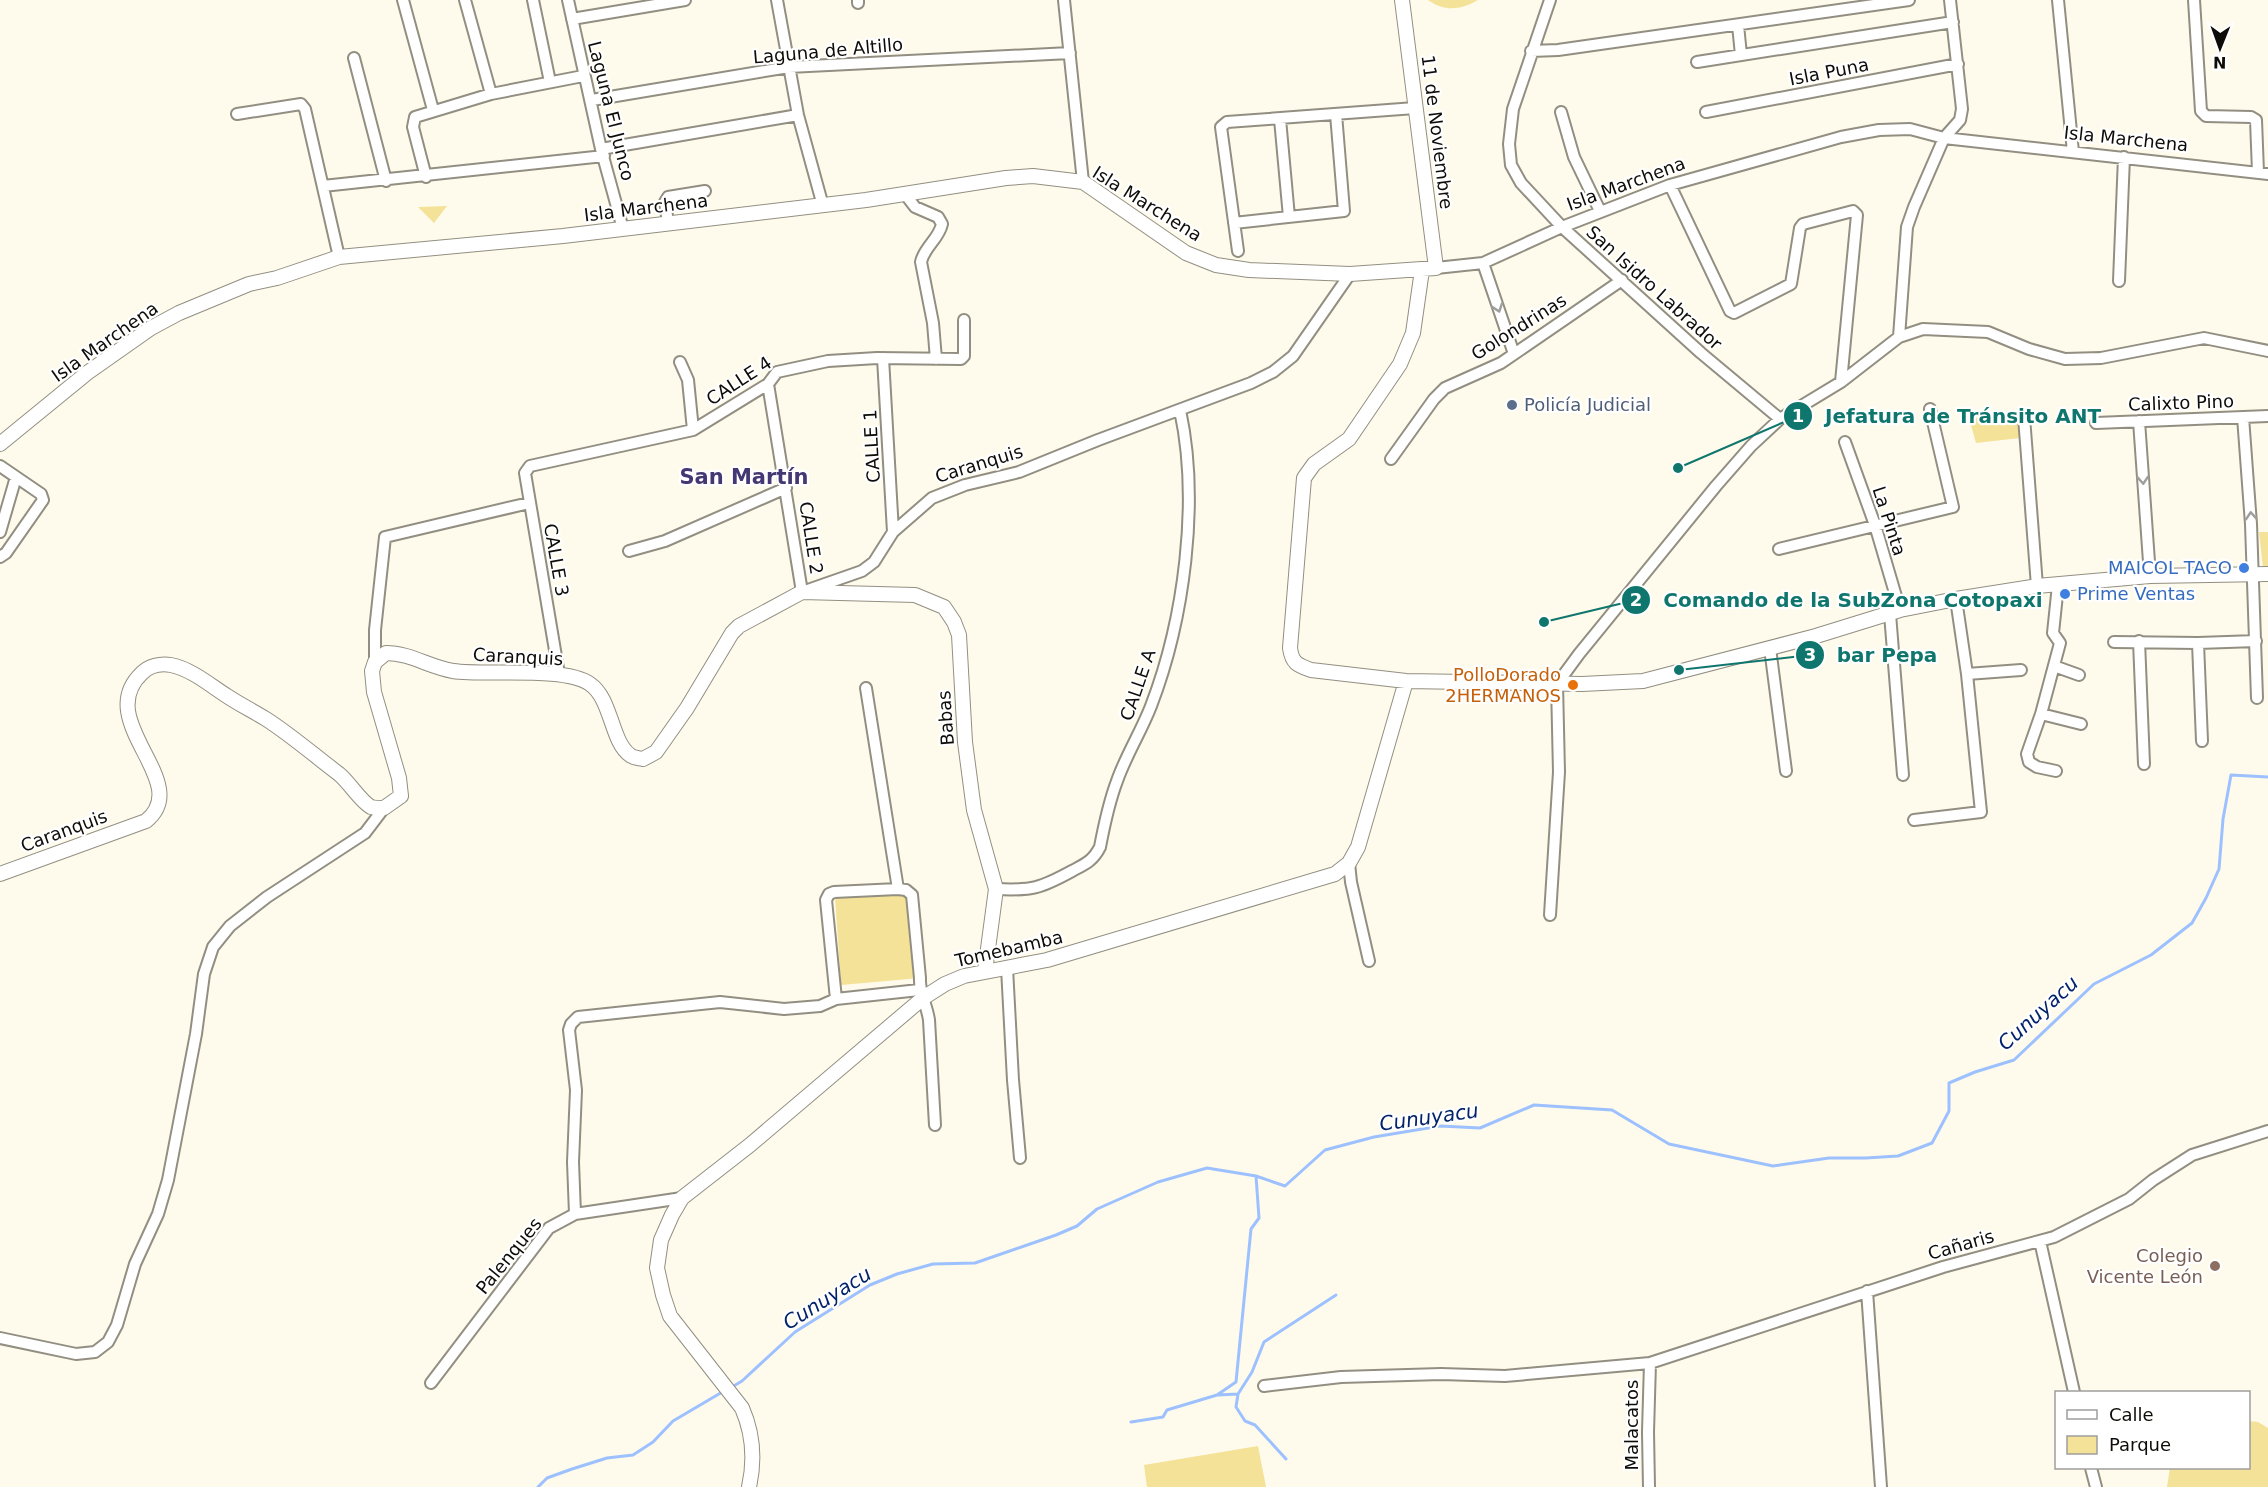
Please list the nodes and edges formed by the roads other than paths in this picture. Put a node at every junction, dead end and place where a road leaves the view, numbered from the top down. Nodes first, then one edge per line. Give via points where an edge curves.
1 (403, 0) edge
2 (465, 0) edge
3 (533, 0) edge
4 (568, 0) edge
5 (685, 0) edge
6 (777, 0) edge
7 (1064, 0) edge
8 (1402, 0) edge
9 (1550, 0) edge
10 (1910, 0) edge
11 (1950, 0) edge
12 (2058, 0) edge
13 (2194, 0) edge
14 (572, 19) junction
15 (1953, 22) junction
16 (1738, 25) junction
17 (1531, 51) junction
18 (1070, 53) junction
19 (1742, 55) junction
20 (354, 58) dead end
21 (1697, 62) dead end
22 (1958, 64) junction
23 (789, 67) junction
24 (584, 76) junction
25 (550, 82) junction
26 (491, 94) junction
27 (592, 100) junction
28 (1415, 108) junction
29 (433, 110) junction
30 (1561, 112) dead end
31 (1706, 112) dead end
32 (237, 114) dead end
33 (1336, 114) junction
34 (798, 115) junction
35 (1280, 119) junction
36 (1944, 138) junction
37 (2073, 152) junction
38 (603, 153) junction
39 (2124, 157) junction
40 (2263, 173) edge
41 (426, 177) junction
42 (386, 181) junction
43 (1083, 182) junction
44 (1670, 185) junction
45 (324, 186) junction
46 (705, 190) dead end
47 (905, 194) junction
48 (823, 206) junction
49 (1600, 211) junction
50 (1289, 217) junction
51 (668, 223) junction
52 (1234, 223) junction
53 (1562, 227) junction
54 (623, 229) junction
55 (1238, 251) dead end
56 (339, 257) junction
57 (1483, 263) junction
58 (1429, 269) junction
59 (1350, 274) junction
60 (1622, 280) junction
61 (2119, 281) dead end
62 (964, 320) dead end
63 (1899, 337) junction
64 (2268, 351) edge
65 (1514, 354) junction
66 (883, 358) junction
67 (936, 358) junction
68 (680, 362) dead end
69 (1841, 382) junction
70 (768, 384) junction
71 (1930, 409) dead end
72 (1180, 410) junction
73 (2268, 416) edge
74 (2024, 417) dead end
75 (2243, 417) junction
76 (1780, 419) junction
77 (2139, 421) junction
78 (2096, 423) dead end
79 (693, 430) junction
80 (1845, 442) dead end
81 (0, 444) edge
82 (1391, 459) dead end
83 (542, 462) joint
84 (0, 466) edge
85 (16, 477) junction
86 (786, 488) junction
87 (530, 503) junction
88 (1875, 525) junction
89 (0, 532) edge
90 (893, 532) junction
91 (1779, 549) dead end
92 (629, 551) dead end
93 (0, 557) edge
94 (2252, 574) junction
95 (2268, 574) edge
96 (2150, 576) junction
97 (2058, 585) junction
98 (2037, 586) junction
99 (802, 592) junction
100 (1956, 599) junction
101 (1895, 612) junction
102 (2139, 641) junction
103 (2256, 641) junction
104 (2114, 642) dead end
105 (2198, 643) junction
106 (1770, 648) junction
107 (375, 662) junction
108 (2054, 666) junction
109 (2021, 670) dead end
110 (560, 674) junction
111 (1967, 674) junction
112 (2079, 675) dead end
113 (1406, 681) junction
114 (1557, 684) junction
115 (866, 688) dead end
116 (2257, 698) dead end
117 (2041, 714) junction
118 (2080, 724) dead end
119 (2202, 741) dead end
120 (2144, 764) dead end
121 (1786, 771) dead end
122 (2056, 771) dead end
123 (1903, 775) dead end
124 (384, 808) junction
125 (1914, 820) dead end
126 (1349, 863) junction
127 (0, 874) edge
128 (898, 889) junction
129 (996, 890) junction
130 (1550, 915) dead end
131 (1369, 962) dead end
132 (1007, 968) junction
133 (985, 971) junction
134 (921, 994) junction
135 (836, 999) junction
136 (935, 1125) dead end
137 (2268, 1131) edge
138 (1020, 1158) dead end
139 (682, 1198) junction
140 (575, 1214) junction
141 (2040, 1241) junction
142 (1868, 1291) junction
143 (0, 1338) edge
144 (1650, 1363) junction
145 (431, 1383) dead end
146 (1264, 1386) dead end
147 (2074, 1391) edge
148 (2092, 1469) edge
149 (750, 1487) edge
150 (1649, 1487) edge
151 (1881, 1487) edge
152 (2096, 1487) edge

1 - 29 street
2 - 26 street
3 - 25 street
4 - 14 street, Laguna El Junco
5 - 14 street
6 - 23 street
7 - 18 street
8 - 28 street, 11 de Noviembre
9 - 17 street, San Isidro Labrador
10 - 16 street
11 - 15 street
12 - 37 street
13 - 40 street via 2201,111 2206,116 2256,120
14 - 24 street, Laguna El Junco
15 - 19 street
15 - 22 street
16 - 17 street
16 - 19 street
17 - 53 street, San Isidro Labrador via 1513,109 1511,165 1527,190
18 - 23 street, Laguna de Altillo
18 - 43 street
19 - 21 street
20 - 42 street
22 - 31 street, Isla Puna
22 - 36 street via 1960,120
23 - 27 street, Laguna de Altillo
23 - 34 street
24 - 25 street
24 - 27 street, Laguna El Junco
25 - 26 street
26 - 29 street
27 - 38 street, Laguna El Junco
28 - 33 street
28 - 58 street, 11 de Noviembre
29 - 41 street via 415,117 413,127
30 - 49 street via 1574,157
32 - 45 street via 301,104
33 - 35 street
33 - 50 street via 1344,211
34 - 38 street
34 - 48 street
35 - 50 street
35 - 52 street via 1227,122 1221,127
36 - 37 street, Isla Marchena
36 - 44 street, Isla Marchena via 1910,129 1879,130
36 - 63 street via 1907,227
37 - 39 street, Isla Marchena
38 - 41 street
38 - 54 street, Laguna El Junco
39 - 40 street, Isla Marchena
39 - 61 street
41 - 42 street
42 - 45 street
43 - 47 street, Isla Marchena via 1033,176
43 - 59 street, Isla Marchena via 1186,253 1216,265
44 - 49 street, Isla Marchena
44 - 69 street via 1734,313 1791,284 1803,224 1856,212
45 - 56 street
46 - 51 street via 668,197
47 - 48 street, Isla Marchena
47 - 67 street via 913,205 938,217 942,224 921,262
48 - 51 street, Isla Marchena
49 - 53 street, Isla Marchena
50 - 52 street
51 - 54 street, Isla Marchena
52 - 55 street
53 - 57 street, Isla Marchena
53 - 60 street, San Isidro Labrador
54 - 56 street, Isla Marchena
56 - 81 street, Isla Marchena via 249,284 151,328 87,373
57 - 58 street, Isla Marchena
57 -> 65 street
58 - 59 street, Isla Marchena
58 - 113 street, 11 de Noviembre via 1413,333 1400,364 1349,440 1314,464 1304,478 1290,648 1292,660 1311,670
59 - 72 street, Caranquis via 1293,356 1251,383
60 - 65 street, Golondrinas
60 - 76 street, San Isidro Labrador
62 - 67 street, CALLE 4 via 964,356
63 - 64 street via 1923,329 1988,332 2065,359 2101,358 2204,338
63 - 69 street
65 - 82 street, Golondrinas via 1445,388
66 - 67 street, CALLE 4
66 - 70 street, CALLE 4 via 828,361 777,372
66 - 90 street, CALLE 1
68 - 79 street via 688,380
69 - 76 street
70 - 79 street, CALLE 4
70 - 86 street, CALLE 2
71 - 88 street via 1953,507
72 - 90 street, Caranquis via 1018,472 948,491 932,498
72 - 129 street, CALLE A via 1189,512 1174,626 1151,706 1116,783 1100,847 1088,863 1048,885
73 - 75 street, Calixto Pino
74 - 98 street
75 - 77 street, Calixto Pino
94 -> 75 street
76 - 114 street via 1699,506
77 - 78 street, Calixto Pino
77 -> 96 street
79 - 83 street, CALLE 4
80 - 88 street, La Pinta
83 - 87 street, CALLE 3 via 526,471
84 - 85 street
85 - 89 street
85 - 93 street via 42,496 43,502
86 - 92 street via 665,541
86 - 99 street, CALLE 2
87 - 107 street via 385,537
87 - 110 street, CALLE 3
88 - 91 street
88 - 101 street, La Pinta
90 - 99 street, Caranquis via 874,562 862,572
94 - 95 street
94 - 96 street
94 - 103 street
96 - 97 street
97 - 98 street
97 - 108 street via 2053,633 2060,643
98 - 100 street
99 - 110 street, Caranquis via 732,633 656,752 643,759 630,756 623,747 593,686
99 - 129 street, Babas via 915,595 944,608 954,622 959,635 965,742 974,810
100 - 101 street
100 - 111 street
101 - 106 street
101 - 123 street, La Pinta
102 - 104 street
102 - 105 street
102 - 120 street
103 - 105 street
103 - 116 street
105 - 119 street
106 - 114 street via 1643,681
106 - 121 street
107 - 110 street, Caranquis via 386,653 397,653 449,670
107 - 124 street via 374,692 401,796
108 - 112 street
108 - 117 street
109 - 111 street
111 - 125 street via 1981,812
113 - 114 street
113 - 126 street via 1358,847
114 - 130 street via 1559,772
115 - 128 street
117 - 118 street
117 - 122 street via 2027,754 2029,762
124 - 127 street, Caranquis via 370,807 342,776 267,720 179,667 162,664 148,668 128,690 129,722 160,792 153,815 146,821
124 - 143 street via 365,833 267,897 230,926 213,947 204,974 168,1180 108,1342 95,1352 76,1354
126 - 131 street
126 - 132 street, Tomebamba via 1335,874 1107,944
128 - 134 street via 909,892 913,900
128 - 135 street via 829,894 826,900
129 - 133 street, Babas
132 - 133 street, Tomebamba
132 - 138 street
133 - 134 street, Tomebamba
134 - 135 street
134 - 136 street via 927,1005
134 - 139 street, Tomebamba via 750,1145
135 - 140 street via 820,1006 784,1009 720,1002 578,1017 569,1030 576,1090
137 - 141 street, Cañaris via 2192,1155 2112,1209
139 - 140 street, Palenques
139 - 149 street, Tomebamba via 661,1240 657,1268 663,1295 670,1316 742,1408 752,1443
140 - 145 street, Palenques via 549,1228
141 - 142 street, Cañaris
141 - 147 street
142 - 144 street, Cañaris
142 - 151 street
144 - 146 street, Cañaris via 1505,1376 1341,1377
144 - 150 street, Malacatos
148 - 152 street

